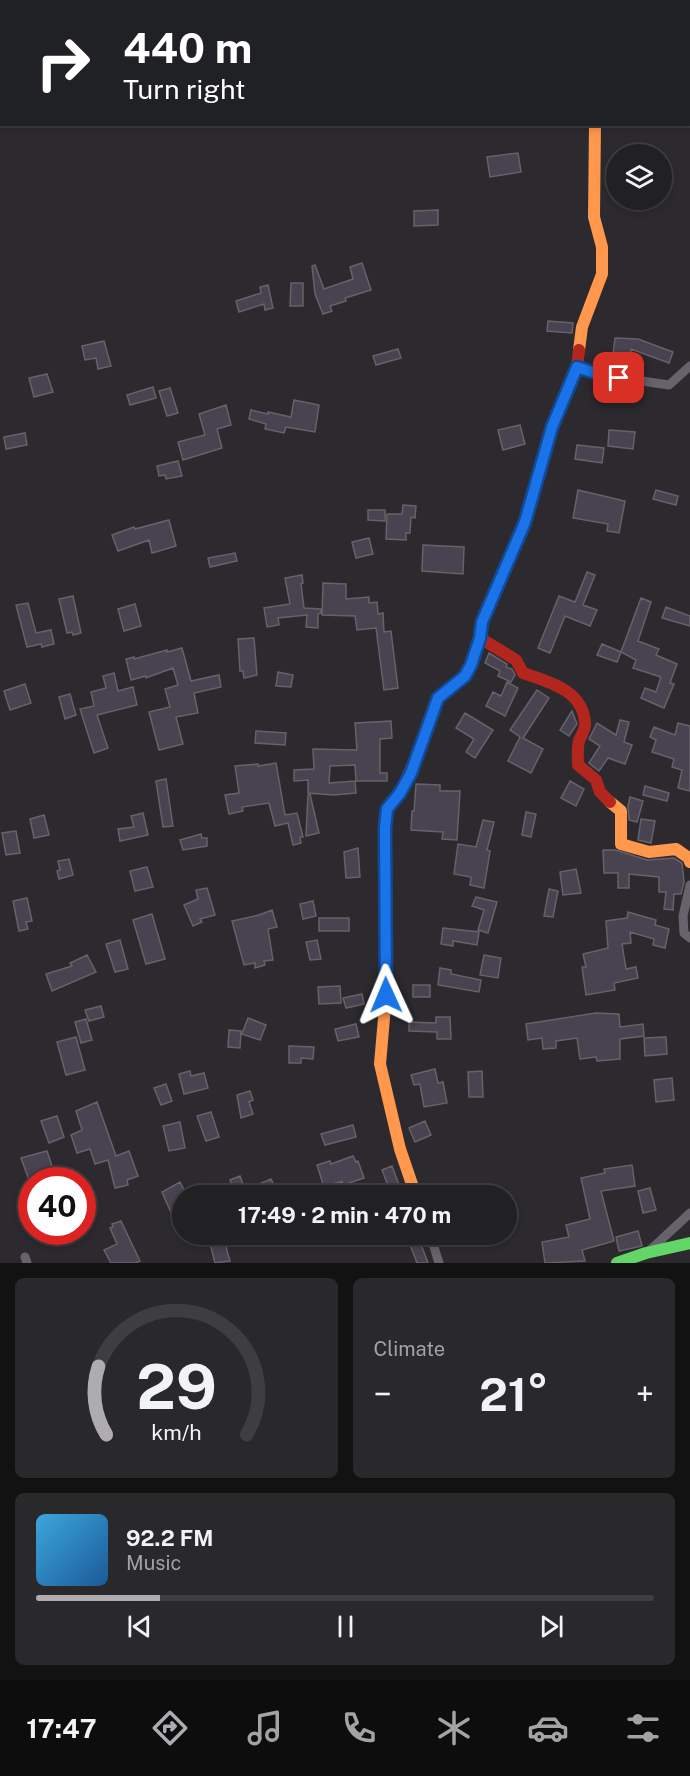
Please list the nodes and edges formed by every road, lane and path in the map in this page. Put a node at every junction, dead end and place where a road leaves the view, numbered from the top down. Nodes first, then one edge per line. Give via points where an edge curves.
1 (595, 126) edge
2 (690, 366) edge
3 (577, 367) junction
4 (480, 638) junction
5 (690, 862) edge
6 (690, 885) edge
7 (690, 939) edge
8 (412, 1185) edge
9 (690, 1213) edge
10 (690, 1243) edge
11 (433, 1245) edge
12 (646, 1253) junction
13 (439, 1263) edge
14 (617, 1263) edge

1 - 3 street via 594,217 602,247 602,274 582,327
2 - 3 street via 669,385 601,375
3 - 4 street via 552,427 525,522 482,622
4 - 5 street via 516,660 523,673 558,684 574,695 586,725 579,742 578,765 621,811 621,844 649,852 676,849
4 - 8 street via 465,676 438,698 411,773 387,809 386,995 380,1064
6 - 7 street via 683,916 684,933
9 - 12 street
10 - 12 street
11 - 13 street
12 - 14 street

